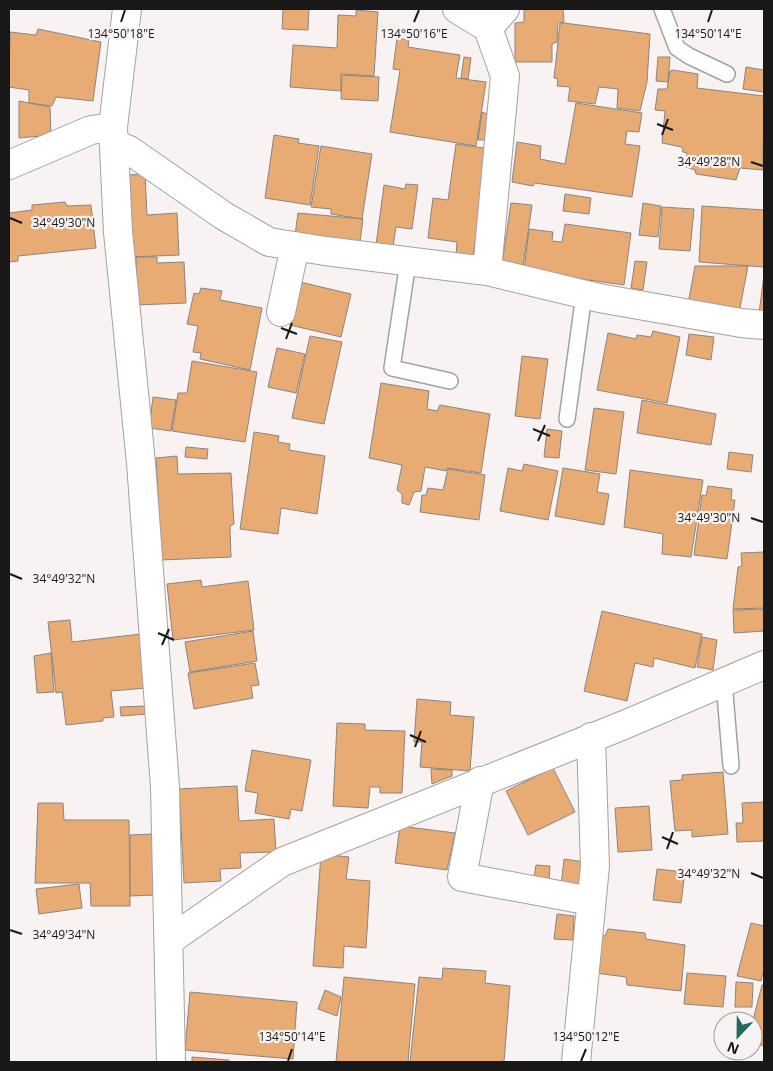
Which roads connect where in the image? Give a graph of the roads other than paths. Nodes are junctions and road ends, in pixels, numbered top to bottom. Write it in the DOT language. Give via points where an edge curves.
graph roads {
  1 [pos="128,9"];
  2 [pos="457,9"];
  3 [pos="662,9"];
  4 [pos="497,18"];
  5 [pos="727,74"];
  6 [pos="113,135"];
  7 [pos="9,165"];
  8 [pos="295,246"];
  9 [pos="408,262"];
  10 [pos="488,271"];
  11 [pos="584,294"];
  12 [pos="282,312"];
  13 [pos="764,325"];
  14 [pos="450,380"];
  15 [pos="567,419"];
  16 [pos="764,665"];
  17 [pos="724,682"];
  18 [pos="591,737"];
  19 [pos="731,766"];
  20 [pos="480,781"];
  21 [pos="591,901"];
  22 [pos="170,940"];
  23 [pos="171,1062"];
  24 [pos="576,1062"];
  1 -- 6 [label="street"];
  2 -- 4 [label="street"];
  3 -- 5 [label="lane" via="677,48"];
  4 -- 10 [label="street" via="505,76"];
  6 -- 7 [label="street" via="91,130"];
  6 -- 8 [label="street" via="129,150 224,216 269,242"];
  6 -- 22 [label="street" via="118,232 141,463 165,787"];
  8 -- 9 [label="street"];
  8 -- 12 [label="street"];
  9 -- 10 [label="street"];
  9 -- 14 [label="lane" via="392,368"];
  10 -- 11 [label="street"];
  11 -- 13 [label="street"];
  11 -- 15 [label="lane"];
  16 -- 17 [label="street"];
  17 -- 18 [label="street"];
  17 -- 19 [label="lane"];
  18 -- 20 [label="street"];
  18 -- 21 [label="street" via="595,866"];
  20 -- 21 [label="street" via="462,877"];
  20 -- 22 [label="street" via="282,862"];
  21 -- 24 [label="street"];
  22 -- 23 [label="street"];
}
